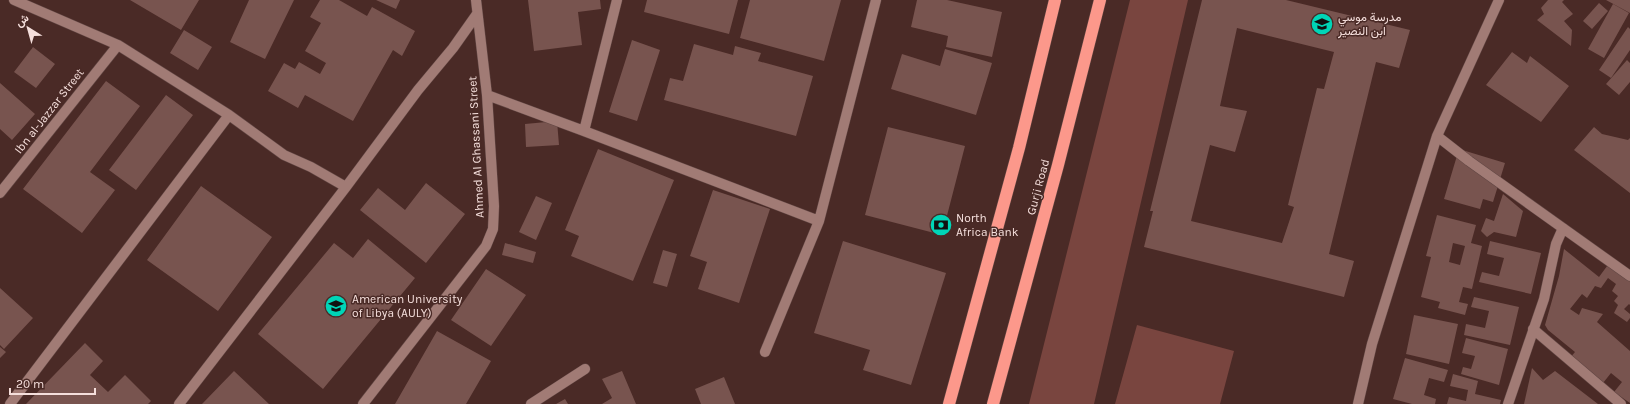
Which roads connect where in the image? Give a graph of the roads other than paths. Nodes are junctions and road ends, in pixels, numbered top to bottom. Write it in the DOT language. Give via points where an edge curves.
graph roads {
  1 [pos="14,0"];
  2 [pos="476,0"];
  3 [pos="617,0"];
  4 [pos="876,0"];
  5 [pos="1054,0"];
  6 [pos="1100,0"];
  7 [pos="1499,0"];
  8 [pos="477,14"];
  9 [pos="118,45"];
  10 [pos="487,95"];
  11 [pos="229,115"];
  12 [pos="584,131"];
  13 [pos="1437,136"];
  14 [pos="346,187"];
  15 [pos="0,193"];
  16 [pos="819,221"];
  17 [pos="1562,228"];
  18 [pos="1630,276"];
  19 [pos="1533,330"];
  20 [pos="765,352"];
  21 [pos="585,369"];
  22 [pos="10,404"];
  23 [pos="179,404"];
  24 [pos="362,404"];
  25 [pos="531,404"];
  26 [pos="949,404"];
  27 [pos="993,404"];
  28 [pos="1358,404"];
  29 [pos="1508,404"];
  30 [pos="1621,404"];
  1 -- 9 [label="street"];
  2 -- 8 [label="street, Ahmed Al Ghassani Street"];
  3 -- 12 [label="street"];
  4 -- 16 [label="street"];
  5 -- 26 [label="highway" via="1018,148"];
  6 -- 27 [label="highway, Gurji Road"];
  7 -- 13 [label="street"];
  8 -- 10 [label="street, Ahmed Al Ghassani Street"];
  8 -- 14 [label="street"];
  9 -- 11 [label="street"];
  9 -- 15 [label="street, Ibn al-Jazzar Street"];
  10 -- 12 [label="street"];
  10 -- 24 [label="street, Ahmed Al Ghassani Street" via="494,206 493,229 486,246"];
  11 -- 14 [label="street" via="284,155"];
  11 -- 22 [label="street"];
  12 -- 16 [label="street"];
  13 -- 17 [label="street"];
  13 -- 28 [label="street" via="1372,344"];
  14 -- 23 [label="street"];
  16 -- 20 [label="street"];
  17 -- 18 [label="street"];
  17 -- 19 [label="street" via="1544,299"];
  19 -- 29 [label="street"];
  19 -- 30 [label="street"];
  21 -- 25 [label="street"];
}
